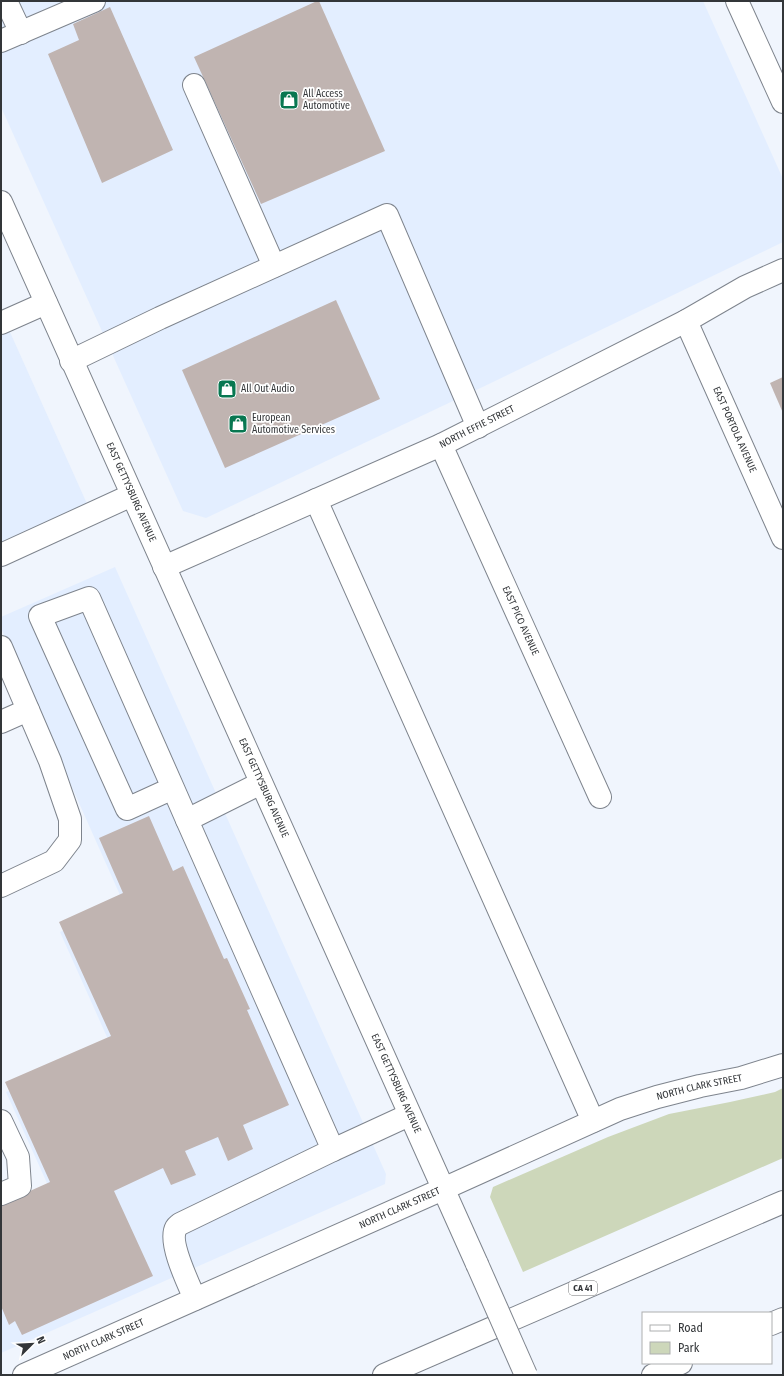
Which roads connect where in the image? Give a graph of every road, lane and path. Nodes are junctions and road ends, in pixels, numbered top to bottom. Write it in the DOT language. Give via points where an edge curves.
graph roads {
  1 [pos="6,1"];
  2 [pos="737,1"];
  3 [pos="84,4"];
  4 [pos="11,37"];
  5 [pos="194,85"];
  6 [pos="783,102"];
  7 [pos="1,202"];
  8 [pos="274,266"];
  9 [pos="783,270"];
  10 [pos="46,303"];
  11 [pos="686,321"];
  12 [pos="1,323"];
  13 [pos="71,361"];
  14 [pos="478,427"];
  15 [pos="441,445"];
  16 [pos="132,495"];
  17 [pos="316,500"];
  18 [pos="783,538"];
  19 [pos="1,555"];
  20 [pos="164,567"];
  21 [pos="1,646"];
  22 [pos="28,710"];
  23 [pos="1,722"];
  24 [pos="261,783"];
  25 [pos="173,788"];
  26 [pos="600,797"];
  27 [pos="187,820"];
  28 [pos="1,886"];
  29 [pos="783,1065"];
  30 [pos="410,1115"];
  31 [pos="593,1120"];
  32 [pos="1,1121"];
  33 [pos="333,1150"];
  34 [pos="443,1190"];
  35 [pos="1,1194"];
  36 [pos="783,1202"];
  37 [pos="195,1299"];
  38 [pos="783,1319"];
  39 [pos="772,1324"];
  40 [pos="679,1364"];
  41 [pos="24,1375"];
  42 [pos="384,1375"];
  43 [pos="526,1375"];
  44 [pos="653,1375"];
  1 -- 4 [label="main road"];
  2 -- 6 [label="main road"];
  3 -- 4 [label="main road"];
  5 -- 8 [label="main road"];
  7 -- 10 [label="main road, EAST GETTYSBURG AVENUE"];
  8 -- 13 [label="main road"];
  8 -- 14 [label="main road" via="387,215"];
  9 -- 11 [label="main road, NORTH EFFIE STREET" via="746,287"];
  10 -- 12 [label="main road"];
  10 -- 13 [label="main road, EAST GETTYSBURG AVENUE"];
  11 -- 14 [label="main road, NORTH EFFIE STREET"];
  11 -- 18 [label="main road, EAST PORTOLA AVENUE"];
  13 -- 16 [label="main road, EAST GETTYSBURG AVENUE"];
  14 -- 15 [label="main road, NORTH EFFIE STREET"];
  15 -- 17 [label="main road, NORTH EFFIE STREET"];
  15 -- 26 [label="main road, EAST PICO AVENUE"];
  16 -- 19 [label="main road"];
  16 -- 20 [label="main road, EAST GETTYSBURG AVENUE"];
  17 -- 20 [label="main road, NORTH EFFIE STREET"];
  17 -- 31 [label="main road"];
  20 -- 24 [label="main road, EAST GETTYSBURG AVENUE"];
  21 -- 22 [label="main road"];
  22 -- 23 [label="main road"];
  22 -- 28 [label="main road" via="50,761 70,819 70,840 54,861"];
  24 -- 27 [label="main road"];
  24 -- 30 [label="main road, EAST GETTYSBURG AVENUE"];
  25 -- 25 [label="main road" via="89,598 40,616 127,809"];
  25 -- 27 [label="main road"];
  27 -- 33 [label="main road"];
  29 -- 31 [label="main road, NORTH CLARK STREET" via="741,1078 657,1097"];
  30 -- 33 [label="main road"];
  30 -- 34 [label="main road, EAST GETTYSBURG AVENUE"];
  31 -- 34 [label="main road, NORTH CLARK STREET"];
  32 -- 35 [label="main road" via="18,1157 20,1186"];
  33 -- 37 [label="main road" via="176,1228 175,1249"];
  34 -- 37 [label="main road, NORTH CLARK STREET"];
  34 -- 43 [label="main road, EAST GETTYSBURG AVENUE, bridge"];
  36 -- 42 [label="main road, CA 41"];
  37 -- 41 [label="main road, NORTH CLARK STREET"];
  38 -- 39 [label="main road"];
  40 -- 44 [label="main road"];
}
